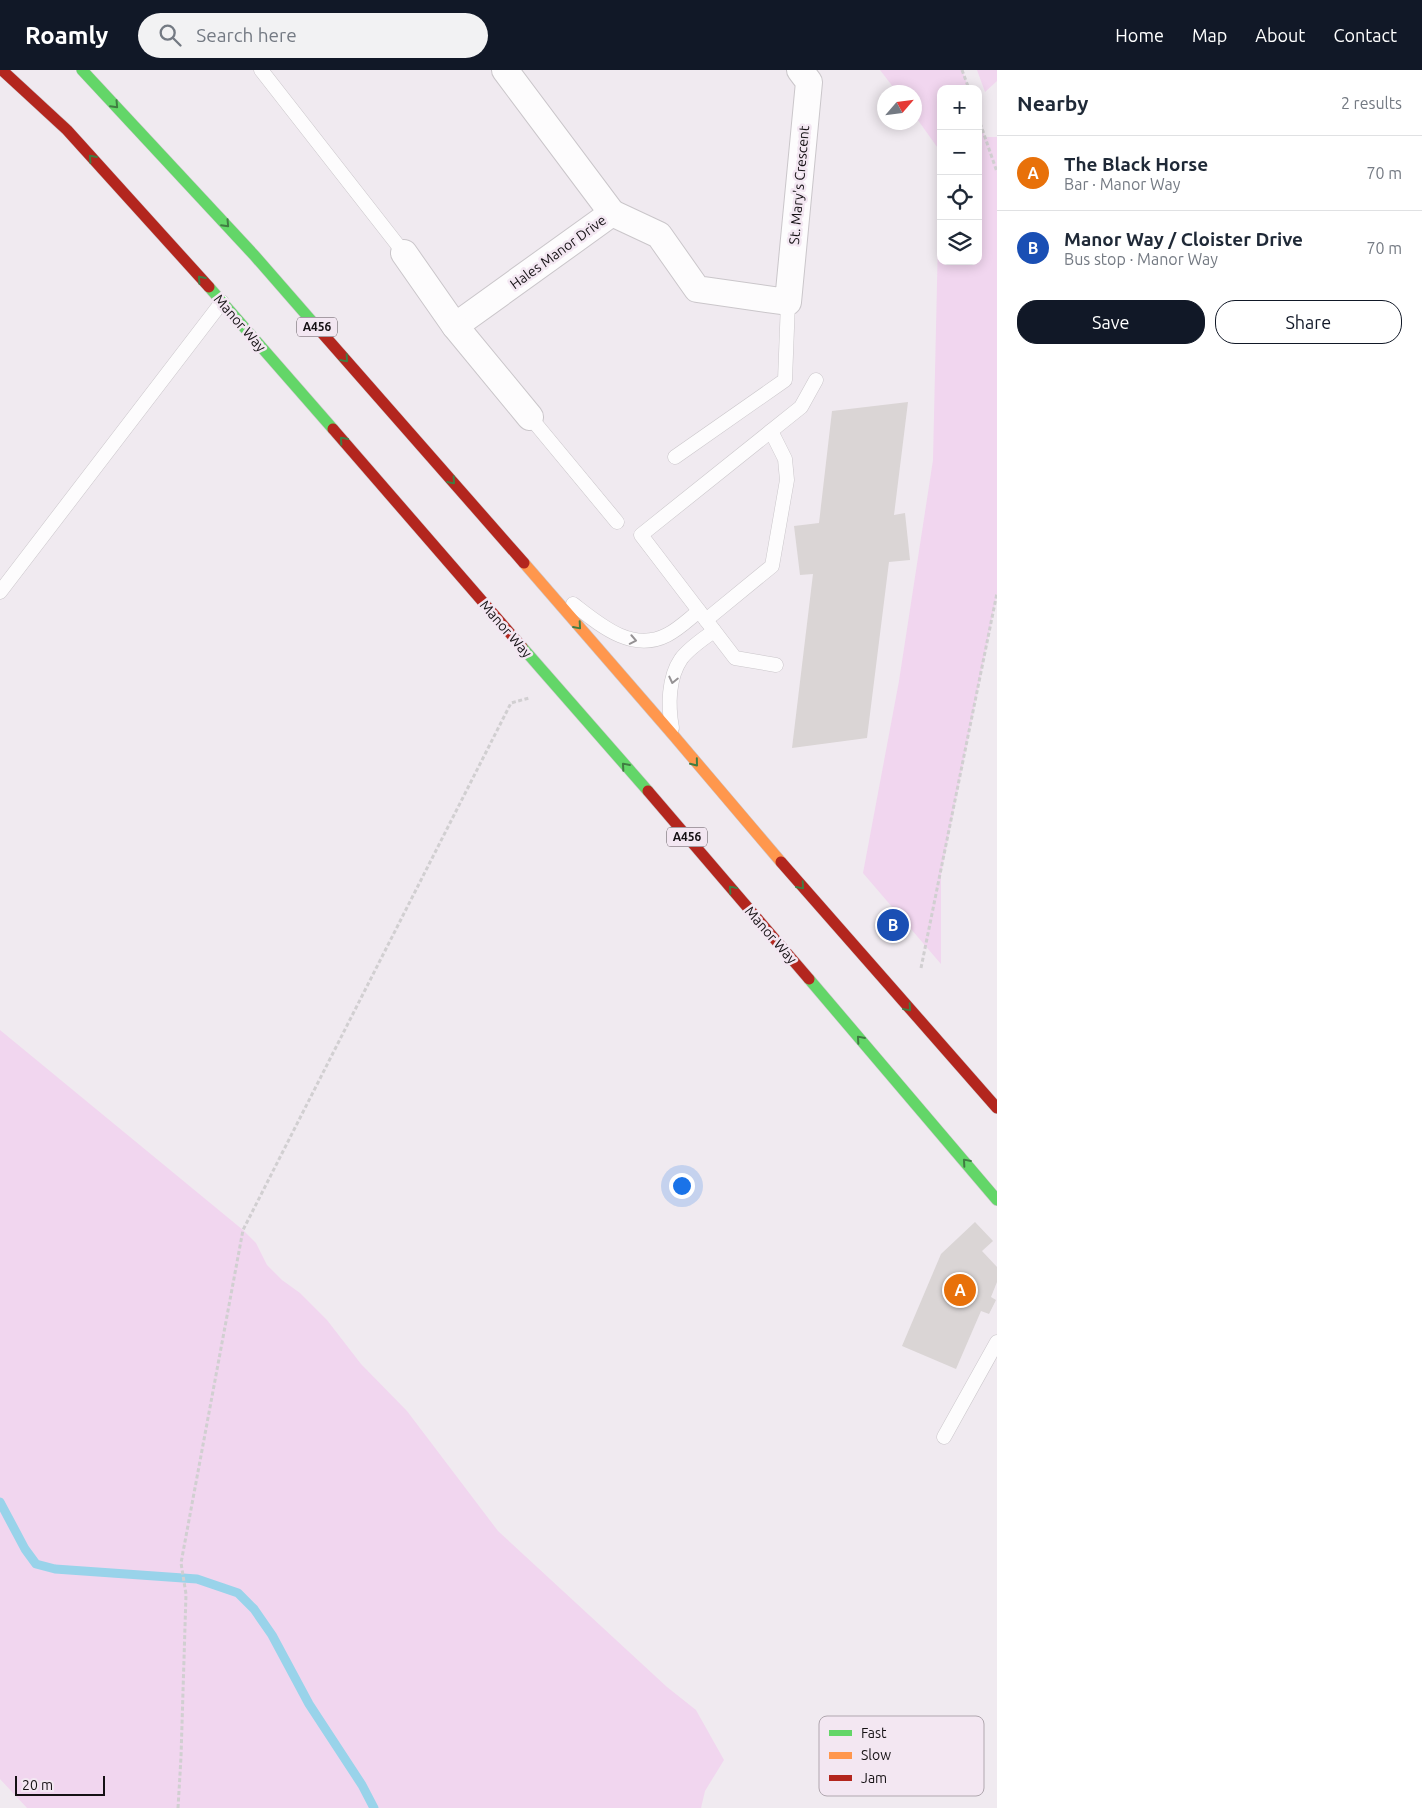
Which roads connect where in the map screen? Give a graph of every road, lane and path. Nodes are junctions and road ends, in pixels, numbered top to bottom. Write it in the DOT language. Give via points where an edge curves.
graph roads {
  1 [pos="2,70"];
  2 [pos="261,70"];
  3 [pos="505,70"];
  4 [pos="800,70"];
  5 [pos="962,70"];
  6 [pos="87,73"];
  7 [pos="968,85"];
  8 [pos="982,129"];
  9 [pos="997,172"];
  10 [pos="612,213"];
  11 [pos="404,253"];
  12 [pos="222,302"];
  13 [pos="788,302"];
  14 [pos="455,326"];
  15 [pos="816,380"];
  16 [pos="530,417"];
  17 [pos="771,431"];
  18 [pos="675,457"];
  19 [pos="616,522"];
  20 [pos="522,562"];
  21 [pos="0,592"];
  22 [pos="997,593"];
  23 [pos="706,620"];
  24 [pos="776,665"];
  25 [pos="534,697"];
  26 [pos="674,736"];
  27 [pos="921,968"];
  28 [pos="997,1108"];
  29 [pos="997,1200"];
  30 [pos="997,1342"];
  31 [pos="944,1437"];
  32 [pos="178,1808"];
  12 -- 1 [label="highway, Manor Way / A456, one-way" via="67,130"];
  2 -- 11 [label="lane"];
  3 -- 10 [label="street, Hales Manor Drive"];
  4 -- 13 [label="street, St. Mary's Crescent" via="808,82"];
  5 -- 7 [label="path"];
  6 -- 20 [label="highway, A456, one-way" via="254,255"];
  8 -- 9 [label="path"];
  10 -- 13 [label="street" via="659,234 697,289"];
  10 -- 14 [label="street, Hales Manor Drive"];
  11 -- 14 [label="street"];
  12 -- 21 [label="lane"];
  29 -- 12 [label="highway, Manor Way / A456, one-way" via="657,802"];
  13 -- 18 [label="lane, St. Mary's Crescent" via="785,380"];
  14 -- 16 [label="street"];
  15 -- 17 [label="lane" via="801,407"];
  16 -- 19 [label="lane"];
  17 -- 23 [label="lane" via="785,459 787,480 772,566"];
  17 -- 23 [label="lane" via="641,535"];
  20 -- 23 [label="lane, one-way" via="581,611 626,639 645,641 662,638 678,628"];
  20 -- 26 [label="highway, A456, one-way"];
  22 -- 27 [label="path"];
  23 -- 24 [label="lane" via="735,658"];
  23 -- 26 [label="lane, one-way" via="676,668 670,692"];
  25 -- 32 [label="path" via="511,703 243,1230 181,1562 186,1594"];
  26 -- 28 [label="highway, A456, one-way" via="740,816"];
  30 -- 31 [label="lane"];
}
